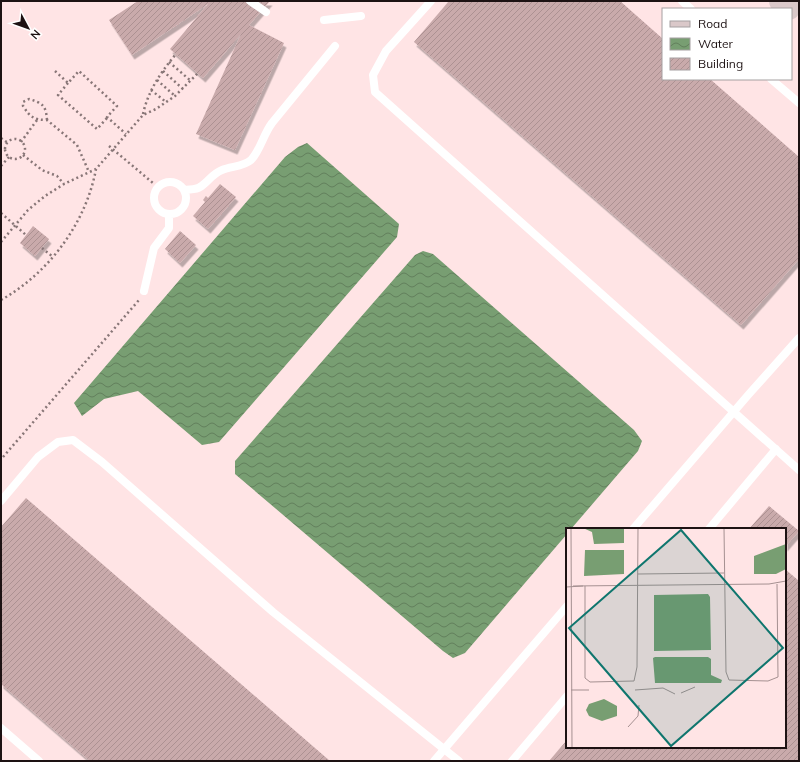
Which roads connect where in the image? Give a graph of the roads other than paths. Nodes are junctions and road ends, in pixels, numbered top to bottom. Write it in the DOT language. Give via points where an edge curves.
graph roads {
  1 [pos="250,1"];
  2 [pos="432,1"];
  3 [pos="682,1"];
  4 [pos="780,1"];
  5 [pos="690,8"];
  6 [pos="788,8"];
  7 [pos="266,12"];
  8 [pos="361,16"];
  9 [pos="324,20"];
  10 [pos="335,46"];
  11 [pos="773,80"];
  12 [pos="799,103"];
  13 [pos="185,190"];
  14 [pos="169,215"];
  15 [pos="144,291"];
  16 [pos="799,338"];
  17 [pos="734,413"];
  18 [pos="776,450"];
  19 [pos="799,470"];
  20 [pos="1,501"];
  21 [pos="634,528"];
  22 [pos="710,528"];
  23 [pos="566,607"];
  24 [pos="566,697"];
  25 [pos="1,728"];
  26 [pos="444,748"];
  27 [pos="39,761"];
  28 [pos="434,761"];
  29 [pos="459,761"];
  30 [pos="512,761"];
  1 -- 7 [label="lane"];
  2 -- 17 [label="lane" via="386,51 373,75 375,92"];
  3 -- 5 [label="lane"];
  4 -- 6 [label="main road"];
  8 -- 9 [label="lane"];
  10 -- 13 [label="lane" via="268,128 257,152 249,161 222,170 199,188"];
  11 -- 12 [label="lane"];
  13 -- 14 [label="lane" via="187,198 184,208"];
  13 -- 14 [label="lane" via="179,184 169,182 156,190 156,206 159,211"];
  14 -- 15 [label="lane" via="169,228 154,248"];
  16 -- 17 [label="lane"];
  17 -- 18 [label="lane"];
  17 -- 21 [label="lane"];
  18 -- 19 [label="lane"];
  18 -- 22 [label="lane"];
  20 -- 26 [label="lane" via="38,457 58,442 73,440 102,462 273,612"];
  23 -- 26 [label="lane"];
  24 -- 30 [label="lane"];
  25 -- 27 [label="lane"];
  26 -- 28 [label="lane"];
  26 -- 29 [label="lane"];
}
